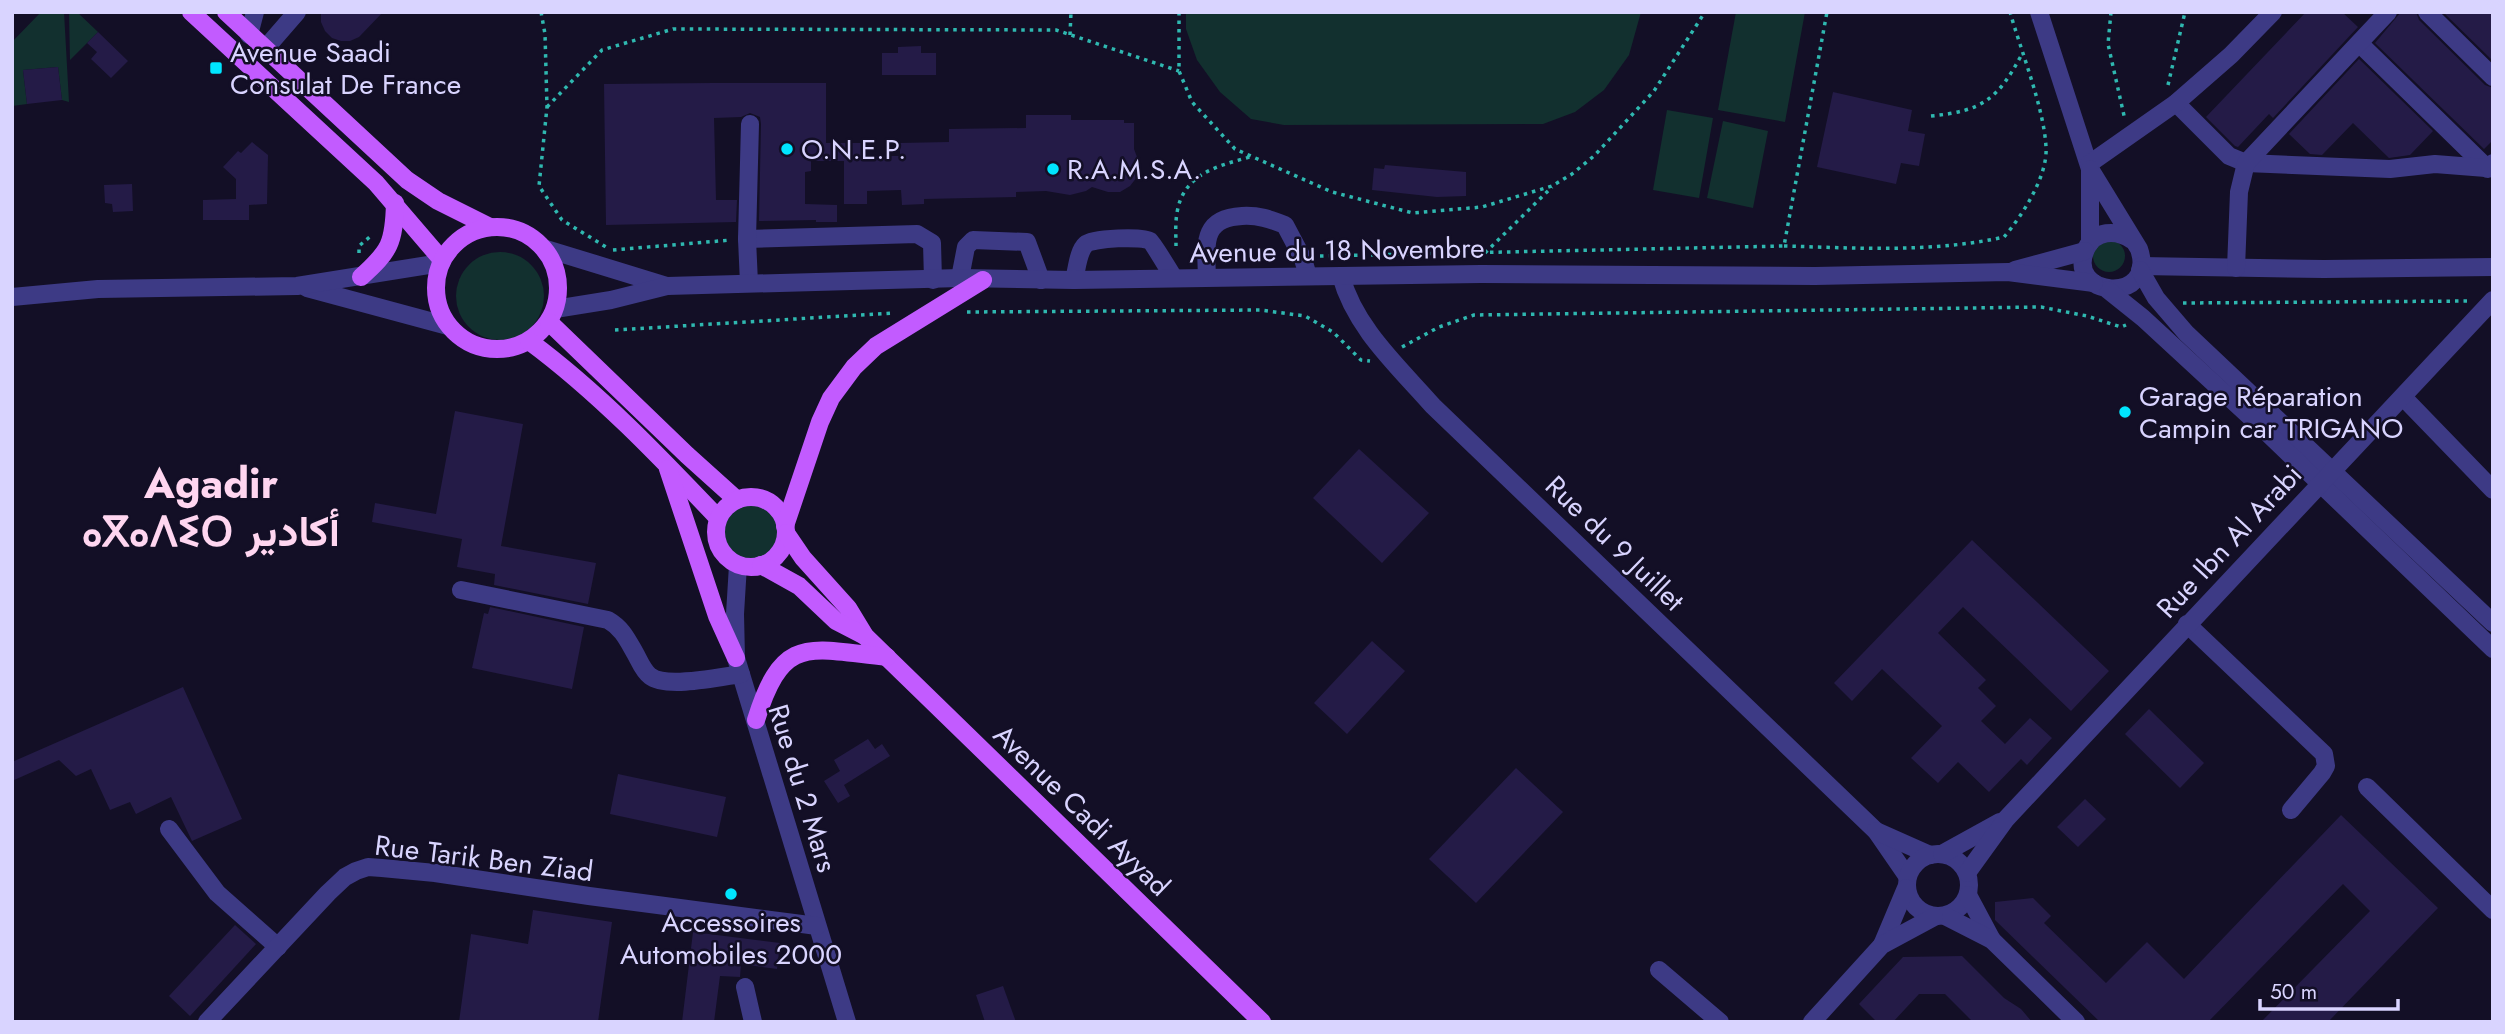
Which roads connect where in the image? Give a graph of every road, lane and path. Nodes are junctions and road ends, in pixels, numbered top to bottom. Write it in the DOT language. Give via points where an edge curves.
graph roads {
  1 [pos="191,12"];
  2 [pos="226,12"];
  3 [pos="255,12"];
  4 [pos="298,12"];
  5 [pos="541,12"];
  6 [pos="1071,12"];
  7 [pos="1179,12"];
  8 [pos="1705,12"];
  9 [pos="1826,12"];
  10 [pos="2010,12"];
  11 [pos="2039,12"];
  12 [pos="2111,12"];
  13 [pos="2185,12"];
  14 [pos="2273,12"];
  15 [pos="2388,12"];
  16 [pos="2427,12"];
  17 [pos="249,35"];
  18 [pos="1070,35"];
  19 [pos="2360,44"];
  20 [pos="264,50"];
  21 [pos="2022,54"];
  22 [pos="1179,71"];
  23 [pos="2493,77"];
  24 [pos="2168,99"];
  25 [pos="547,107"];
  26 [pos="1931,116"];
  27 [pos="750,124"];
  28 [pos="2128,138"];
  29 [pos="1252,157"];
  30 [pos="2246,163"];
  31 [pos="2090,167"];
  32 [pos="2491,168"];
  33 [pos="1552,186"];
  34 [pos="395,203"];
  35 [pos="489,227"];
  36 [pos="747,239"];
  37 [pos="2132,240"];
  38 [pos="1784,246"];
  39 [pos="1176,247"];
  40 [pos="2087,247"];
  41 [pos="543,248"];
  42 [pos="1483,254"];
  43 [pos="441,261"];
  44 [pos="1305,267"];
  45 [pos="2493,267"];
  46 [pos="2141,268"];
  47 [pos="2236,268"];
  48 [pos="2008,272"];
  49 [pos="1341,276"];
  50 [pos="361,277"];
  51 [pos="1207,277"];
  52 [pos="960,278"];
  53 [pos="1174,278"];
  54 [pos="933,280"];
  55 [pos="983,280"];
  56 [pos="1041,280"];
  57 [pos="1074,280"];
  58 [pos="749,283"];
  59 [pos="297,286"];
  60 [pos="667,286"];
  61 [pos="2101,287"];
  62 [pos="12,297"];
  63 [pos="2492,301"];
  64 [pos="2161,303"];
  65 [pos="930,311"];
  66 [pos="966,312"];
  67 [pos="552,315"];
  68 [pos="2143,318"];
  69 [pos="448,326"];
  70 [pos="615,330"];
  71 [pos="529,341"];
  72 [pos="1389,356"];
  73 [pos="2403,397"];
  74 [pos="666,462"];
  75 [pos="2332,470"];
  76 [pos="2318,484"];
  77 [pos="2491,486"];
  78 [pos="737,500"];
  79 [pos="718,518"];
  80 [pos="785,530"];
  81 [pos="738,565"];
  82 [pos="761,565"];
  83 [pos="461,590"];
  84 [pos="2493,623"];
  85 [pos="2187,624"];
  86 [pos="864,636"];
  87 [pos="2493,649"];
  88 [pos="887,657"];
  89 [pos="738,666"];
  90 [pos="756,720"];
  91 [pos="2367,787"];
  92 [pos="2291,810"];
  93 [pos="2006,819"];
  94 [pos="169,829"];
  95 [pos="1877,831"];
  96 [pos="1936,854"];
  97 [pos="1967,873"];
  98 [pos="1907,882"];
  99 [pos="1968,894"];
  100 [pos="2493,910"];
  101 [pos="1940,917"];
  102 [pos="817,926"];
  103 [pos="1992,940"];
  104 [pos="1882,945"];
  105 [pos="278,947"];
  106 [pos="1659,970"];
  107 [pos="745,987"];
  108 [pos="207,1022"];
  109 [pos="752,1022"];
  110 [pos="847,1022"];
  111 [pos="1262,1022"];
  112 [pos="1720,1022"];
  113 [pos="1812,1022"];
  114 [pos="2076,1022"];
  1 -- 34 [label="main road"];
  2 -- 17 [label="main road"];
  3 -- 17 [label="street"];
  4 -- 20 [label="street"];
  5 -- 25 [label="path"];
  6 -- 18 [label="path"];
  7 -- 22 [label="path"];
  8 -- 33 [label="path" via="1654,91 1594,156"];
  9 -- 38 [label="path"];
  10 -- 21 [label="path"];
  11 -- 31 [label="street"];
  12 -- 28 [label="path" via="2108,44"];
  13 -- 24 [label="path"];
  14 -- 24 [label="street" via="2231,55"];
  15 -- 19 [label="street"];
  16 -- 23 [label="street"];
  17 -- 20 [label="main road"];
  18 -- 22 [label="path"];
  18 -- 25 [label="path" via="1056,30 673,29 602,50"];
  19 -- 30 [label="street"];
  19 -- 32 [label="street"];
  20 -- 35 [label="main road" via="407,180"];
  21 -- 26 [label="path" via="2004,85 1986,101 1959,113"];
  21 -- 38 [label="path" via="2047,149 2028,203 2004,237 1957,245"];
  22 -- 29 [label="path" via="1192,102 1235,149"];
  24 -- 28 [label="street"];
  24 -- 30 [label="street" via="2229,156"];
  25 -- 36 [label="path" via="539,186 562,220 612,250"];
  27 -- 36 [label="street"];
  28 -- 31 [label="street"];
  29 -- 33 [label="path" via="1332,192 1413,213 1482,207"];
  29 -- 39 [label="path" via="1215,167 1188,184 1177,212"];
  30 -- 32 [label="street"];
  30 -- 47 [label="street" via="2239,192"];
  31 -- 37 [label="street"];
  31 -- 40 [label="street"];
  33 -- 42 [label="path"];
  34 -- 43 [label="main road"];
  34 -- 50 [label="main road" via="390,244"];
  35 -- 41 [label="main road" via="528,235"];
  35 -- 43 [label="main road" via="461,238"];
  36 -- 54 [label="street" via="917,234 932,243"];
  36 -- 58 [label="street"];
  37 -- 40 [label="street" via="2124,234 2105,233"];
  37 -- 46 [label="street" via="2139,249"];
  38 -- 42 [label="path"];
  40 -- 48 [label="street, Avenue du 18 Novembre"];
  40 -- 61 [label="street" via="2084,269"];
  41 -- 60 [label="street, Avenue du 18 Novembre"];
  41 -- 67 [label="main road" via="554,266 558,287"];
  42 -- 44 [label="path" via="1320,256"];
  43 -- 50 [label="street"];
  43 -- 69 [label="main road" via="436,295"];
  44 -- 49 [label="street, Avenue du 18 Novembre"];
  44 -- 51 [label="street, Avenue du 18 Novembre"];
  44 -- 51 [label="street" via="1285,225 1263,217 1230,217 1217,221 1209,233"];
  45 -- 47 [label="street"];
  46 -- 47 [label="street"];
  46 -- 61 [label="street" via="2128,286"];
  46 -- 64 [label="street"];
  48 -- 49 [label="street, Avenue du 18 Novembre"];
  48 -- 61 [label="street, Avenue du 18 Novembre"];
  49 -- 72 [label="street, Rue du 9 Juillet" via="1355,312"];
  50 -- 59 [label="street"];
  51 -- 53 [label="street, Avenue du 18 Novembre"];
  52 -- 54 [label="street, Avenue du 18 Novembre"];
  52 -- 55 [label="street, Avenue du 18 Novembre"];
  52 -- 56 [label="street" via="968,243 984,240 1027,242"];
  53 -- 57 [label="street, Avenue du 18 Novembre"];
  53 -- 57 [label="street" via="1151,241 1140,238 1086,244"];
  54 -- 58 [label="street, Avenue du 18 Novembre"];
  55 -- 56 [label="street, Avenue du 18 Novembre"];
  55 -- 65 [label="main road"];
  56 -- 57 [label="street, Avenue du 18 Novembre"];
  58 -- 60 [label="street, Avenue du 18 Novembre"];
  59 -- 62 [label="street" via="98,289"];
  59 -- 69 [label="street"];
  60 -- 67 [label="street, Avenue du 18 Novembre"];
  61 -- 68 [label="street"];
  63 -- 64 [label="path"];
  63 -- 73 [label="street, Rue Ibn Al Arabi"];
  64 -- 75 [label="street" via="2186,333"];
  65 -- 70 [label="path"];
  65 -- 80 [label="main road" via="876,346 831,398"];
  66 -- 72 [label="path" via="1260,310 1305,316 1333,332 1361,360 1375,362"];
  67 -- 71 [label="main road"];
  67 -- 78 [label="main road" via="687,455"];
  68 -- 72 [label="path" via="2121,327 2041,307 1474,315 1438,327"];
  68 -- 76 [label="street"];
  69 -- 71 [label="main road" via="486,349"];
  71 -- 74 [label="main road"];
  72 -- 95 [label="street, Rue du 9 Juillet" via="1433,406"];
  73 -- 75 [label="street, Rue Ibn Al Arabi"];
  73 -- 77 [label="street"];
  74 -- 79 [label="main road"];
  74 -- 89 [label="main road"];
  75 -- 76 [label="street, Rue Ibn Al Arabi"];
  75 -- 84 [label="street"];
  76 -- 85 [label="street, Rue Ibn Al Arabi"];
  76 -- 87 [label="street"];
  78 -- 79 [label="main road"];
  78 -- 80 [label="main road" via="749,497 773,505"];
  79 -- 81 [label="main road" via="718,546"];
  80 -- 82 [label="main road" via="779,553"];
  80 -- 86 [label="main road, Avenue Cadi Ayyad" via="803,558 848,608"];
  81 -- 82 [label="main road"];
  81 -- 89 [label="street, Rue du 2 Mars" via="734,614"];
  82 -- 86 [label="main road, Avenue Cadi Ayyad" via="799,586 836,621"];
  83 -- 89 [label="street" via="608,620 624,633 648,674 657,680 669,682"];
  85 -- 92 [label="street" via="2324,754 2322,773"];
  85 -- 93 [label="street, Rue Ibn Al Arabi"];
  86 -- 88 [label="main road, Avenue Cadi Ayyad"];
  88 -- 90 [label="main road" via="797,653 776,673"];
  88 -- 111 [label="main road, Avenue Cadi Ayyad"];
  89 -- 90 [label="street, Rue du 2 Mars"];
  90 -- 102 [label="street, Rue du 2 Mars"];
  91 -- 100 [label="street"];
  93 -- 96 [label="street, Rue Ibn Al Arabi"];
  93 -- 97 [label="street, Rue Ibn Al Arabi"];
  94 -- 105 [label="street" via="217,893"];
  95 -- 96 [label="street, Rue du 9 Juillet"];
  95 -- 98 [label="street, Rue du 9 Juillet"];
  96 -- 97 [label="street" via="1952,857"];
  96 -- 98 [label="street" via="1920,859"];
  97 -- 99 [label="street"];
  98 -- 101 [label="street" via="1915,907"];
  98 -- 104 [label="street"];
  99 -- 101 [label="street" via="1956,912"];
  99 -- 103 [label="street"];
  101 -- 103 [label="street"];
  101 -- 104 [label="street"];
  102 -- 105 [label="street, Rue Tarik Ben Ziad" via="368,867 345,877"];
  102 -- 110 [label="street, Rue du 2 Mars"];
  103 -- 114 [label="street"];
  104 -- 113 [label="street"];
  105 -- 108 [label="street, Rue Tarik Ben Ziad"];
  106 -- 112 [label="street"];
  107 -- 109 [label="street"];
}
